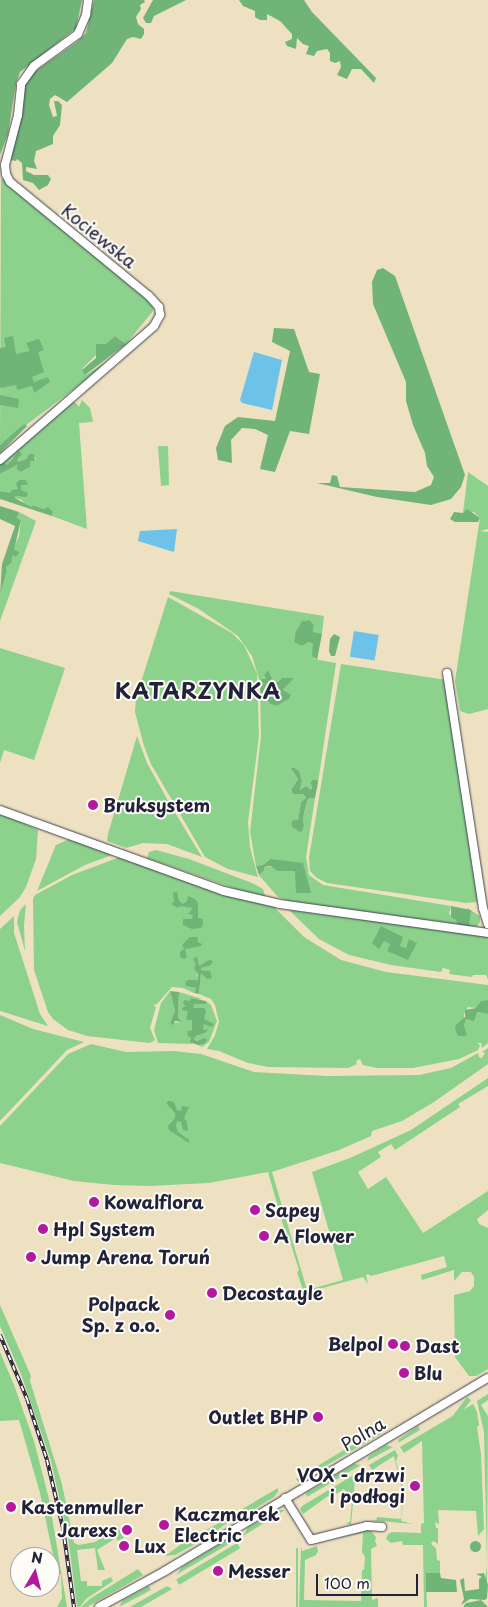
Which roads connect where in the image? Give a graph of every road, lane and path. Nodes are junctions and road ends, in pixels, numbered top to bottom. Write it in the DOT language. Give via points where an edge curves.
graph roads {
  1 [pos="88,0"];
  2 [pos="0,460"];
  3 [pos="447,673"];
  4 [pos="0,810"];
  5 [pos="488,924"];
  6 [pos="488,933"];
  7 [pos="488,1378"];
  8 [pos="285,1498"];
  9 [pos="382,1527"];
  10 [pos="99,1607"];
  1 -- 2 [label="street, Kociewska" via="86,16 78,34 34,66 21,84 6,174 10,182 149,296 159,307 160,315 154,326"];
  3 -- 5 [label="street"];
  4 -- 6 [label="street" via="224,892 280,904"];
  7 -- 8 [label="street, Polna"];
  8 -- 9 [label="street" via="311,1540 363,1527"];
  8 -- 10 [label="street, Polna"];
}
